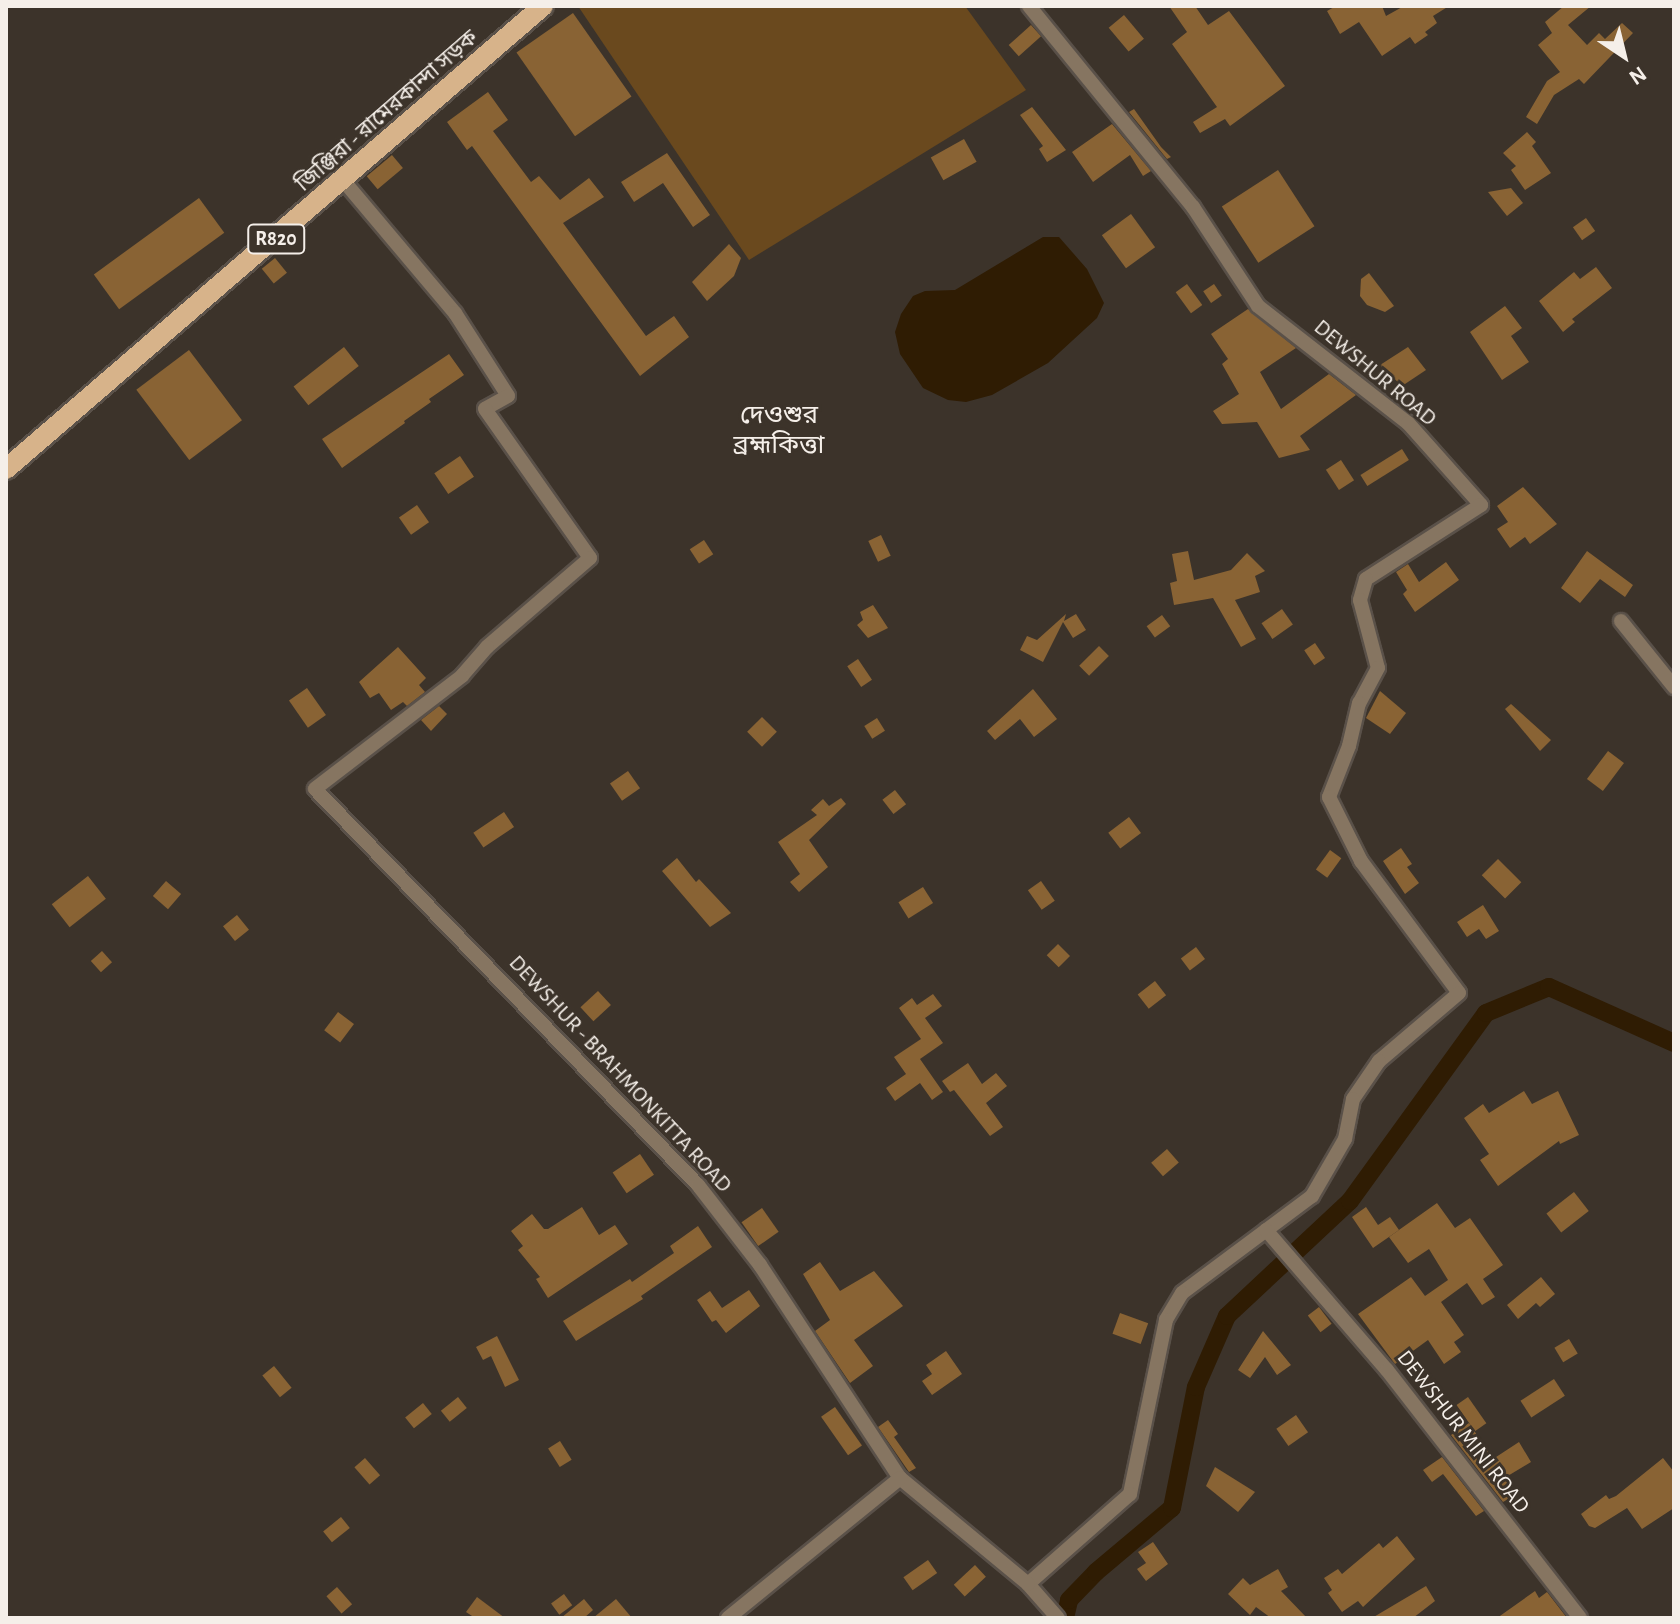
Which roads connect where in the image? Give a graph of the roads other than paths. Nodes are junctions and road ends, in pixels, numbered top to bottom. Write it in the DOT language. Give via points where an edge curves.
graph roads {
  1 [pos="543,6"];
  2 [pos="1029,6"];
  3 [pos="343,180"];
  4 [pos="6,469"];
  5 [pos="1621,621"];
  6 [pos="1674,687"];
  7 [pos="1266,1230"];
  8 [pos="900,1478"];
  9 [pos="1028,1584"];
  10 [pos="728,1618"];
  11 [pos="1058,1618"];
  12 [pos="1580,1618"];
  1 -- 3 [label="main road, জিঞ্জিরা - রামেরকান্দা সড়ক / R820"];
  2 -- 7 [label="street, DEWSHUR ROAD" via="1193,207 1258,306 1408,423 1481,505 1366,579 1360,600 1378,668 1359,703 1329,797 1361,861 1459,993 1379,1061 1353,1099 1345,1139 1312,1196"];
  3 -- 4 [label="main road, জিঞ্জিরা - রামেরকান্দা সড়ক / R820"];
  3 -- 8 [label="street, DEWSHUR - BRAHMONKITTA ROAD" via="462,325 508,396 485,409 590,558 487,647 462,676 315,789 698,1185 760,1265"];
  5 -- 6 [label="street"];
  7 -- 9 [label="street" via="1182,1293 1166,1320 1130,1494"];
  7 -- 12 [label="street, DEWSHUR MINI ROAD" via="1387,1370"];
  8 -- 9 [label="street, DEWSHUR - BRAHMONKITTA ROAD"];
  8 -- 10 [label="street"];
  9 -- 11 [label="street, DEWSHUR - BRAHMONKITTA ROAD"];
}
